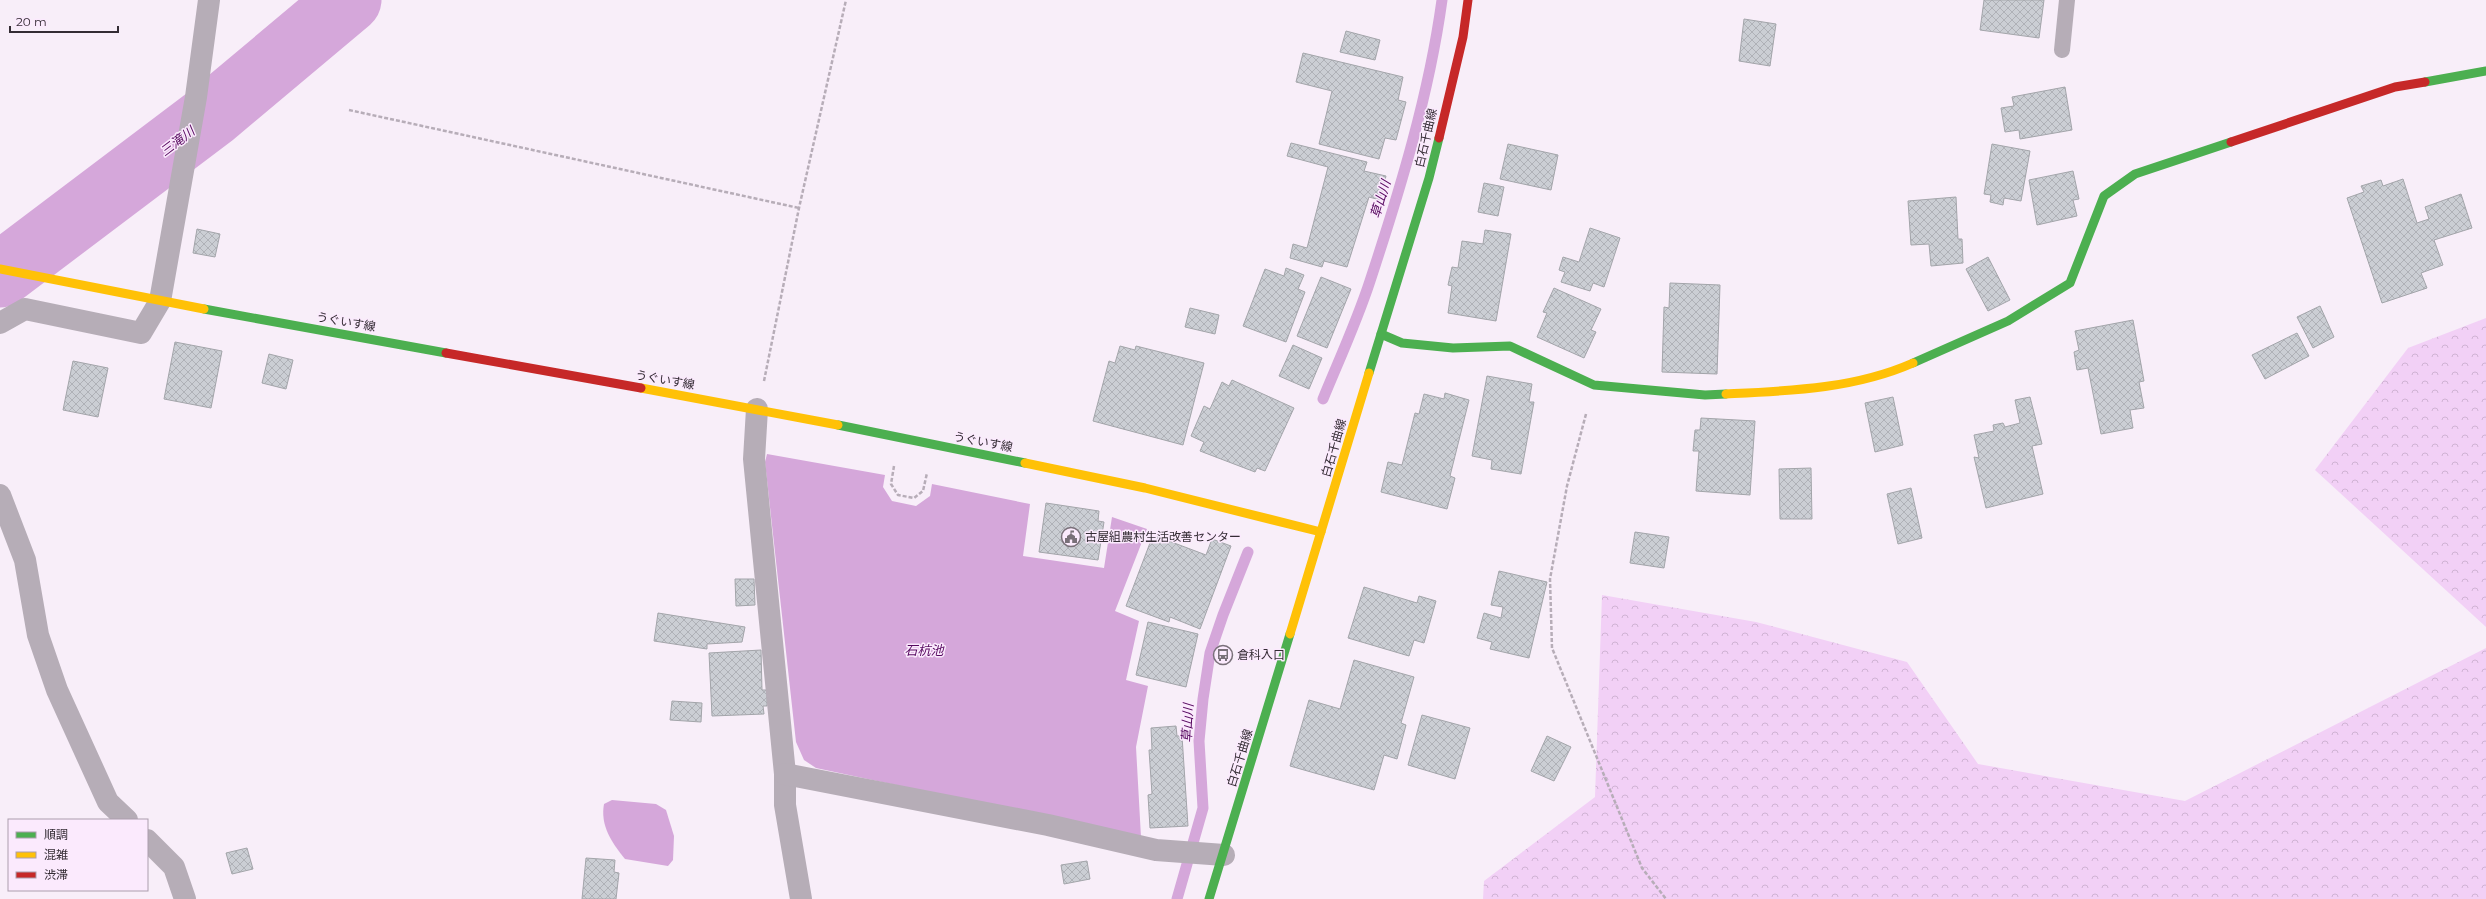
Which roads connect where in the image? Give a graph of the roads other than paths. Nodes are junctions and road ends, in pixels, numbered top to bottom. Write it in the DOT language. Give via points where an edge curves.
graph roads {
  1 [pos="209,0"];
  2 [pos="1468,0"];
  3 [pos="2067,0"];
  4 [pos="2062,50"];
  5 [pos="2486,71"];
  6 [pos="0,269"];
  7 [pos="160,301"];
  8 [pos="0,323"];
  9 [pos="1380,334"];
  10 [pos="757,409"];
  11 [pos="0,495"];
  12 [pos="1321,532"];
  13 [pos="785,774"];
  14 [pos="126,819"];
  15 [pos="148,841"];
  16 [pos="1213,854"];
  17 [pos="185,899"];
  18 [pos="801,899"];
  19 [pos="1209,899"];
  1 -- 7 [label="street" via="196,97"];
  2 -- 9 [label="street, 白石千曲線" via="1463,36 1429,178"];
  3 -- 4 [label="lane"];
  5 -- 9 [label="street" via="2395,87 2136,174 2104,196 2070,283 2008,321 1888,374 1804,390 1705,395 1594,384 1510,346 1453,348 1402,343"];
  6 -- 7 [label="street, うぐいす線"];
  7 -- 8 [label="street" via="141,333 25,309"];
  7 -- 10 [label="street, うぐいす線"];
  9 -- 12 [label="street, 白石千曲線"];
  10 -- 12 [label="street, うぐいす線" via="1137,486"];
  10 -- 13 [label="street" via="754,459"];
  11 -- 14 [label="street" via="25,560 38,635 57,690 108,802"];
  12 -- 16 [label="street, 白石千曲線"];
  13 -- 16 [label="street" via="1048,824 1156,850"];
  13 -- 18 [label="street" via="785,805"];
  15 -- 17 [label="street" via="174,867"];
  16 -- 19 [label="street, 白石千曲線"];
}
